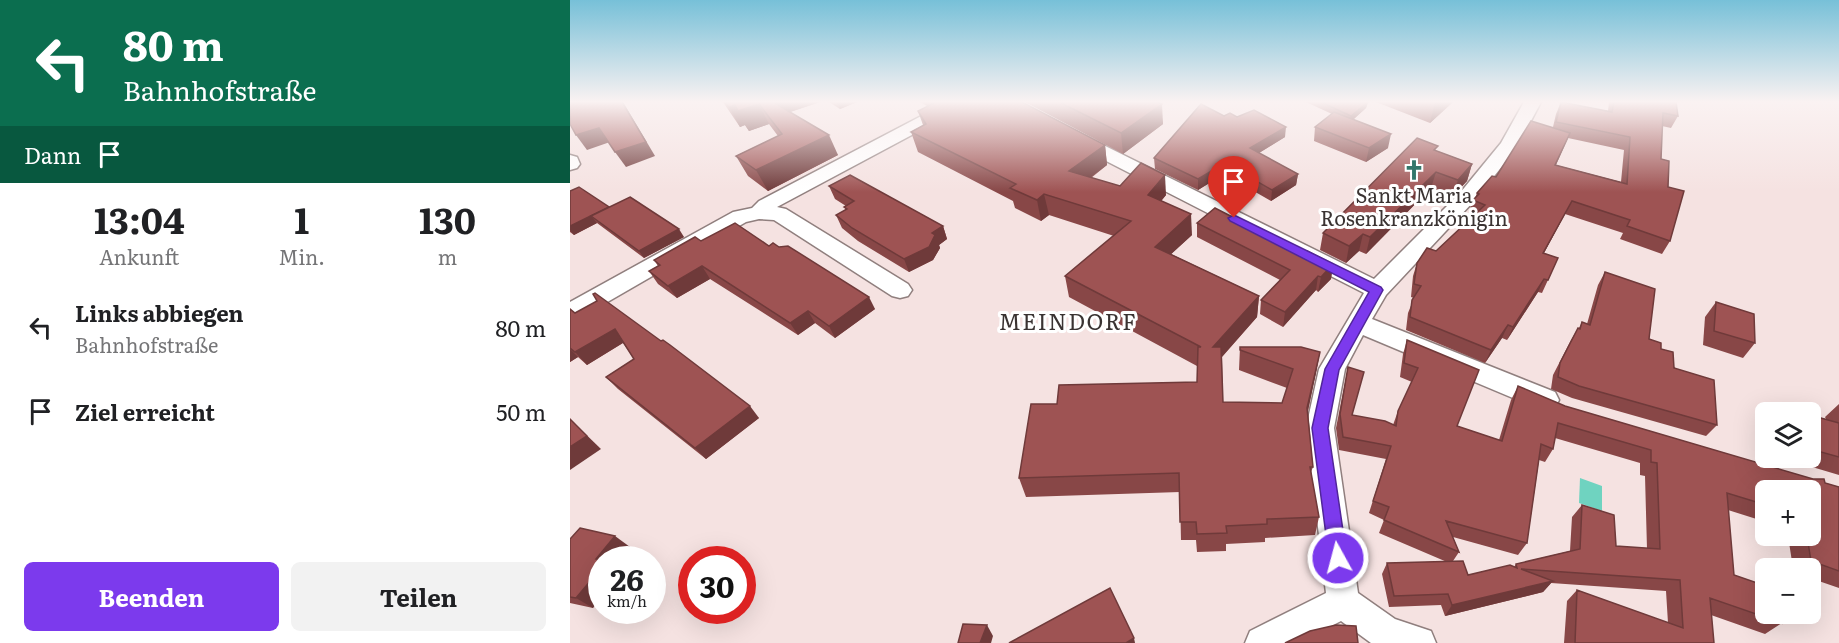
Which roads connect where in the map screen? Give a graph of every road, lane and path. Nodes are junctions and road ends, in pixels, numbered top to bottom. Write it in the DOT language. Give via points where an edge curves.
graph roads {
  1 [pos="903,132"];
  2 [pos="1065,132"];
  3 [pos="1516,132"];
  4 [pos="759,213"];
  5 [pos="900,290"];
  6 [pos="1377,290"];
  7 [pos="570,313"];
  8 [pos="1357,323"];
  9 [pos="1566,409"];
  10 [pos="1343,602"];
  11 [pos="1262,643"];
  12 [pos="1419,643"];
  1 -- 4 [label="street" via="766,205"];
  2 -- 6 [label="street"];
  3 -- 6 [label="street" via="1467,197"];
  4 -- 5 [label="street" via="779,214"];
  4 -- 7 [label="street" via="740,217"];
  6 -- 8 [label="street"];
  8 -- 9 [label="street"];
  8 -- 10 [label="street" via="1332,369 1320,428"];
  10 -- 11 [label="street"];
  10 -- 12 [label="street" via="1387,634"];
}
